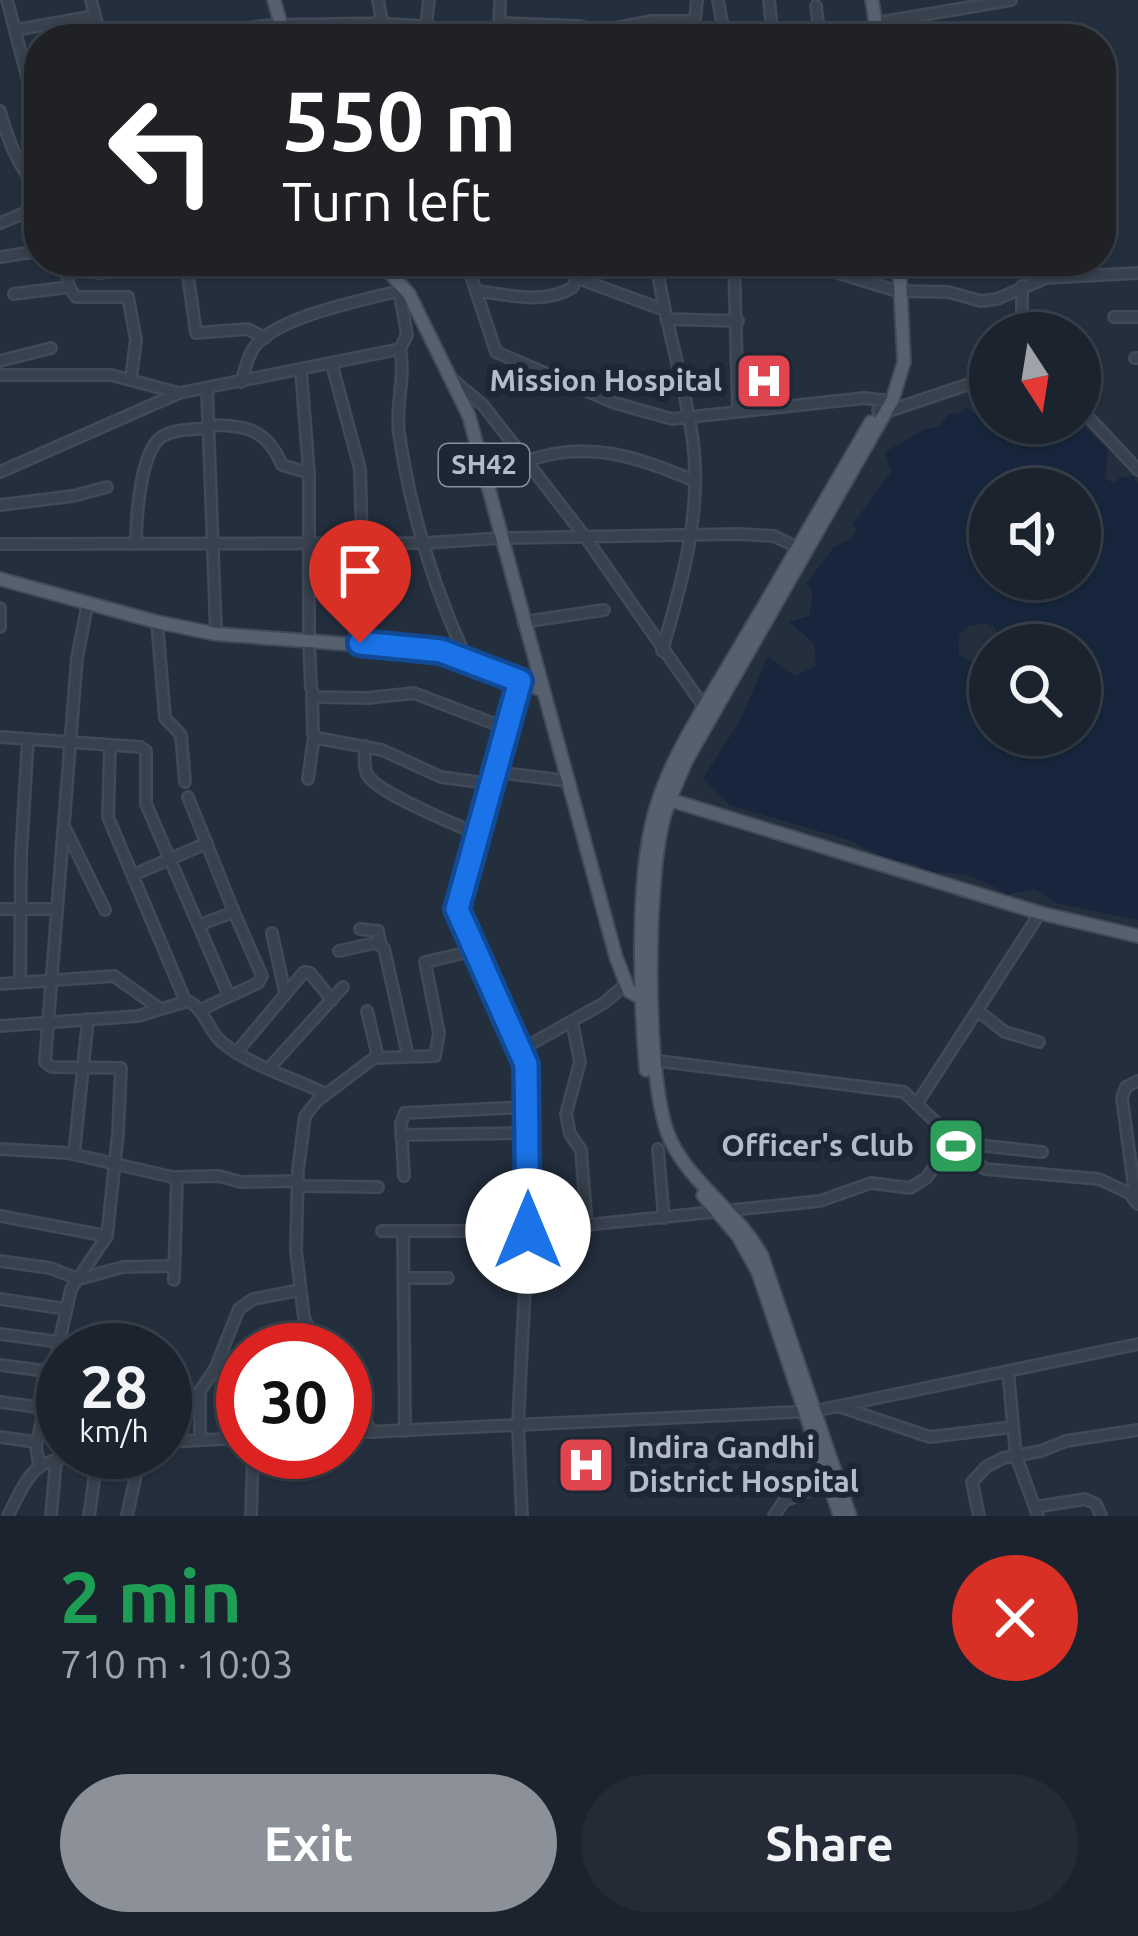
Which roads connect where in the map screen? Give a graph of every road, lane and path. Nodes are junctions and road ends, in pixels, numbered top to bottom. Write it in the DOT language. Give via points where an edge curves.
graph roads {
  1 [pos="7,0"];
  2 [pos="91,0"];
  3 [pos="274,0"];
  4 [pos="378,0"];
  5 [pos="500,0"];
  6 [pos="697,0"];
  7 [pos="869,0"];
  8 [pos="1011,0"];
  9 [pos="816,6"];
  10 [pos="95,16"];
  11 [pos="695,20"];
  12 [pos="380,21"];
  13 [pos="502,22"];
  14 [pos="404,23"];
  15 [pos="875,23"];
  16 [pos="49,24"];
  17 [pos="97,24"];
  18 [pos="281,24"];
  19 [pos="379,24"];
  20 [pos="415,24"];
  21 [pos="513,24"];
  22 [pos="643,24"];
  23 [pos="695,24"];
  24 [pos="818,24"];
  25 [pos="24,28"];
  26 [pos="15,30"];
  27 [pos="24,64"];
  28 [pos="0,111"];
  29 [pos="24,171"];
  30 [pos="67,276"];
  31 [pos="188,276"];
  32 [pos="396,276"];
  33 [pos="472,276"];
  34 [pos="659,276"];
  35 [pos="735,276"];
  36 [pos="850,276"];
  37 [pos="897,276"];
  38 [pos="1059,276"];
  39 [pos="577,278"];
  40 [pos="398,285"];
  41 [pos="1022,286"];
  42 [pos="69,287"];
  43 [pos="898,290"];
  44 [pos="478,291"];
  45 [pos="14,294"];
  46 [pos="1022,312"];
  47 [pos="665,314"];
  48 [pos="1114,317"];
  49 [pos="1138,317"];
  50 [pos="738,321"];
  51 [pos="265,338"];
  52 [pos="51,348"];
  53 [pos="400,349"];
  54 [pos="0,361"];
  55 [pos="332,365"];
  56 [pos="302,371"];
  57 [pos="0,376"];
  58 [pos="131,378"];
  59 [pos="452,379"];
  60 [pos="242,382"];
  61 [pos="969,383"];
  62 [pos="207,388"];
  63 [pos="179,393"];
  64 [pos="885,405"];
  65 [pos="738,411"];
  66 [pos="688,419"];
  67 [pos="209,427"];
  68 [pos="1101,431"];
  69 [pos="526,461"];
  70 [pos="1138,470"];
  71 [pos="0,472"];
  72 [pos="309,473"];
  73 [pos="695,481"];
  74 [pos="107,487"];
  75 [pos="0,505"];
  76 [pos="691,536"];
  77 [pos="502,538"];
  78 [pos="586,538"];
  79 [pos="214,542"];
  80 [pos="425,543"];
  81 [pos="0,544"];
  82 [pos="136,544"];
  83 [pos="311,544"];
  84 [pos="362,544"];
  85 [pos="802,549"];
  86 [pos="1,582"];
  87 [pos="88,602"];
  88 [pos="0,608"];
  89 [pos="604,610"];
  90 [pos="157,622"];
  91 [pos="523,622"];
  92 [pos="0,627"];
  93 [pos="215,634"];
  94 [pos="309,640"];
  95 [pos="662,650"];
  96 [pos="466,658"];
  97 [pos="520,681"];
  98 [pos="542,690"];
  99 [pos="313,694"];
  100 [pos="704,707"];
  101 [pos="508,729"];
  102 [pos="314,736"];
  103 [pos="0,737"];
  104 [pos="28,739"];
  105 [pos="69,742"];
  106 [pos="110,745"];
  107 [pos="365,746"];
  108 [pos="496,772"];
  109 [pos="308,779"];
  110 [pos="185,782"];
  111 [pos="569,782"];
  112 [pos="492,784"];
  113 [pos="188,797"];
  114 [pos="665,798"];
  115 [pos="63,823"];
  116 [pos="477,834"];
  117 [pos="207,843"];
  118 [pos="170,858"];
  119 [pos="133,875"];
  120 [pos="20,907"];
  121 [pos="0,909"];
  122 [pos="56,909"];
  123 [pos="105,910"];
  124 [pos="234,912"];
  125 [pos="1040,913"];
  126 [pos="199,925"];
  127 [pos="360,929"];
  128 [pos="272,933"];
  129 [pos="1138,936"];
  130 [pos="381,945"];
  131 [pos="339,951"];
  132 [pos="473,951"];
  133 [pos="50,981"];
  134 [pos="20,982"];
  135 [pos="0,983"];
  136 [pos="625,985"];
  137 [pos="343,987"];
  138 [pos="285,992"];
  139 [pos="229,996"];
  140 [pos="185,1000"];
  141 [pos="332,1000"];
  142 [pos="647,1001"];
  143 [pos="159,1008"];
  144 [pos="200,1010"];
  145 [pos="978,1011"];
  146 [pos="367,1012"];
  147 [pos="88,1019"];
  148 [pos="572,1021"];
  149 [pos="47,1022"];
  150 [pos="0,1026"];
  151 [pos="1039,1042"];
  152 [pos="236,1053"];
  153 [pos="407,1056"];
  154 [pos="378,1057"];
  155 [pos="650,1060"];
  156 [pos="526,1064"];
  157 [pos="270,1066"];
  158 [pos="84,1067"];
  159 [pos="1138,1081"];
  160 [pos="326,1094"];
  161 [pos="918,1102"];
  162 [pos="526,1107"];
  163 [pos="527,1133"];
  164 [pos="401,1135"];
  165 [pos="957,1142"];
  166 [pos="0,1149"];
  167 [pos="658,1149"];
  168 [pos="1042,1152"];
  169 [pos="74,1154"];
  170 [pos="116,1162"];
  171 [pos="404,1176"];
  172 [pos="177,1177"];
  173 [pos="298,1184"];
  174 [pos="377,1187"];
  175 [pos="1137,1203"];
  176 [pos="725,1211"];
  177 [pos="0,1216"];
  178 [pos="664,1218"];
  179 [pos="587,1225"];
  180 [pos="403,1231"];
  181 [pos="528,1231"];
  182 [pos="382,1232"];
  183 [pos="107,1236"];
  184 [pos="0,1261"];
  185 [pos="175,1266"];
  186 [pos="403,1278"];
  187 [pos="448,1278"];
  188 [pos="79,1279"];
  189 [pos="174,1280"];
  190 [pos="300,1290"];
  191 [pos="0,1299"];
  192 [pos="66,1309"];
  193 [pos="63,1323"];
  194 [pos="306,1323"];
  195 [pos="1138,1329"];
  196 [pos="0,1334"];
  197 [pos="36,1339"];
  198 [pos="1136,1345"];
  199 [pos="0,1364"];
  200 [pos="36,1369"];
  201 [pos="1008,1371"];
  202 [pos="0,1402"];
  203 [pos="838,1406"];
  204 [pos="36,1407"];
  205 [pos="810,1411"];
  206 [pos="518,1425"];
  207 [pos="1013,1426"];
  208 [pos="1138,1430"];
  209 [pos="404,1431"];
  210 [pos="372,1432"];
  211 [pos="0,1437"];
  212 [pos="216,1439"];
  213 [pos="192,1440"];
  214 [pos="200,1440"];
  215 [pos="36,1442"];
  216 [pos="1016,1456"];
  217 [pos="36,1468"];
  218 [pos="54,1479"];
  219 [pos="95,1479"];
  220 [pos="135,1479"];
  221 [pos="252,1479"];
  222 [pos="832,1481"];
  223 [pos="1037,1512"];
  224 [pos="8,1516"];
  225 [pos="51,1516"];
  226 [pos="89,1516"];
  227 [pos="127,1516"];
  228 [pos="251,1516"];
  229 [pos="522,1516"];
  230 [pos="774,1516"];
  231 [pos="840,1516"];
  232 [pos="850,1516"];
  233 [pos="979,1516"];
  234 [pos="1100,1516"];
  1 -- 26 [label="street"];
  2 -- 10 [label="street"];
  3 -- 18 [label="main road"];
  4 -- 12 [label="street"];
  5 -- 13 [label="street"];
  6 -- 11 [label="street"];
  7 -- 15 [label="main road"];
  8 -- 15 [label="street"];
  9 -- 24 [label="street"];
  10 -- 16 [label="street"];
  10 -- 17 [label="street"];
  11 -- 22 [label="street"];
  11 -- 23 [label="street"];
  12 -- 14 [label="street"];
  12 -- 18 [label="street"];
  12 -- 19 [label="street"];
  13 -- 21 [label="street"];
  14 -- 20 [label="street"];
  25 -- 26 [label="street"];
  26 -- 27 [label="street"];
  28 -- 29 [label="street"];
  30 -- 42 [label="street"];
  31 -- 51 [label="street" via="196,333 248,329"];
  32 -- 40 [label="main road, SH42"];
  33 -- 44 [label="street"];
  34 -- 47 [label="street"];
  35 -- 50 [label="street"];
  36 -- 43 [label="street"];
  37 -- 43 [label="main road"];
  38 -- 41 [label="street"];
  39 -- 44 [label="street" via="550,297"];
  39 -- 47 [label="street"];
  40 -- 51 [label="street"];
  40 -- 53 [label="street" via="407,335"];
  40 -- 59 [label="main road, SH42"];
  41 -- 43 [label="street" via="981,301"];
  41 -- 46 [label="street"];
  42 -- 45 [label="street"];
  42 -- 58 [label="street" via="82,299 128,297 136,340"];
  43 -- 64 [label="main road" via="904,362"];
  44 -- 66 [label="street" via="503,357 648,415"];
  47 -- 50 [label="street"];
  47 -- 66 [label="street"];
  48 -- 49 [label="street"];
  50 -- 65 [label="street"];
  51 -- 60 [label="street" via="250,353"];
  52 -- 54 [label="street"];
  53 -- 55 [label="street"];
  53 -- 80 [label="street" via="399,437"];
  55 -- 56 [label="street"];
  55 -- 84 [label="street" via="359,464"];
  56 -- 60 [label="street"];
  56 -- 72 [label="street"];
  57 -- 58 [label="street"];
  58 -- 63 [label="street"];
  59 -- 69 [label="street"];
  59 -- 77 [label="main road, SH42"];
  60 -- 62 [label="street"];
  61 -- 64 [label="street"];
  62 -- 63 [label="street"];
  62 -- 67 [label="street"];
  63 -- 71 [label="street"];
  64 -- 65 [label="street"];
  64 -- 85 [label="main road"];
  65 -- 66 [label="street"];
  66 -- 73 [label="street"];
  67 -- 72 [label="street" via="253,431 274,446 282,465"];
  67 -- 79 [label="street"];
  67 -- 82 [label="street" via="155,444 137,503"];
  68 -- 70 [label="street"];
  69 -- 73 [label="street" via="609,451"];
  69 -- 78 [label="street"];
  72 -- 83 [label="street"];
  73 -- 76 [label="street"];
  74 -- 75 [label="street"];
  76 -- 78 [label="street"];
  76 -- 85 [label="street" via="774,536"];
  76 -- 95 [label="street"];
  77 -- 78 [label="street"];
  77 -- 80 [label="street"];
  77 -- 91 [label="main road, SH42"];
  78 -- 95 [label="street"];
  79 -- 82 [label="street"];
  79 -- 83 [label="street"];
  79 -- 93 [label="street"];
  80 -- 84 [label="street"];
  80 -- 96 [label="street"];
  81 -- 82 [label="street"];
  83 -- 84 [label="street"];
  83 -- 94 [label="street"];
  85 -- 100 [label="main road"];
  85 -- 114 [label="main road"];
  86 -- 87 [label="main road"];
  87 -- 90 [label="main road"];
  87 -- 105 [label="street"];
  88 -- 92 [label="street"];
  89 -- 91 [label="street"];
  90 -- 93 [label="main road"];
  90 -- 110 [label="street" via="165,718 181,735"];
  91 -- 98 [label="main road, SH42"];
  93 -- 94 [label="main road"];
  94 -- 96 [label="main road"];
  94 -- 99 [label="street"];
  95 -- 100 [label="street"];
  96 -- 97 [label="main road"];
  97 -- 98 [label="main road"];
  97 -- 101 [label="street"];
  98 -- 111 [label="main road"];
  99 -- 101 [label="street" via="414,693"];
  99 -- 102 [label="street"];
  100 -- 114 [label="main road"];
  101 -- 108 [label="street"];
  102 -- 107 [label="street"];
  102 -- 109 [label="street"];
  103 -- 104 [label="street"];
  104 -- 105 [label="street"];
  104 -- 120 [label="street"];
  105 -- 106 [label="street"];
  105 -- 115 [label="street"];
  106 -- 118 [label="street" via="146,751 144,799"];
  106 -- 119 [label="street" via="106,810"];
  107 -- 112 [label="street" via="441,777"];
  107 -- 116 [label="street" via="373,782"];
  108 -- 111 [label="street"];
  108 -- 112 [label="street"];
  111 -- 136 [label="main road"];
  112 -- 116 [label="street"];
  113 -- 117 [label="street"];
  114 -- 125 [label="main road"];
  114 -- 142 [label="main road" via="647,864"];
  115 -- 122 [label="street"];
  115 -- 123 [label="street"];
  116 -- 132 [label="street" via="457,909"];
  117 -- 118 [label="street"];
  117 -- 124 [label="street"];
  118 -- 119 [label="street"];
  118 -- 126 [label="street"];
  119 -- 140 [label="street"];
  120 -- 121 [label="street"];
  120 -- 122 [label="street"];
  120 -- 134 [label="street"];
  122 -- 133 [label="street"];
  124 -- 126 [label="street"];
  124 -- 139 [label="street" via="262,976"];
  125 -- 129 [label="main road"];
  125 -- 145 [label="street"];
  126 -- 139 [label="street"];
  127 -- 130 [label="street" via="378,931"];
  128 -- 138 [label="street"];
  130 -- 131 [label="street"];
  130 -- 153 [label="street"];
  132 -- 153 [label="street" via="425,962 440,1047 431,1057"];
  132 -- 156 [label="street"];
  133 -- 134 [label="street"];
  133 -- 143 [label="street" via="115,976"];
  133 -- 149 [label="street"];
  134 -- 135 [label="street"];
  136 -- 142 [label="main road"];
  136 -- 148 [label="street"];
  137 -- 141 [label="street"];
  138 -- 141 [label="street" via="308,972"];
  138 -- 152 [label="street"];
  139 -- 144 [label="street"];
  140 -- 143 [label="street"];
  140 -- 144 [label="street"];
  141 -- 157 [label="street"];
  142 -- 155 [label="main road"];
  143 -- 147 [label="street"];
  144 -- 152 [label="street"];
  145 -- 151 [label="street" via="1005,1032"];
  145 -- 161 [label="street"];
  146 -- 154 [label="street"];
  147 -- 149 [label="street"];
  147 -- 158 [label="street"];
  148 -- 156 [label="street" via="531,1043"];
  148 -- 179 [label="street" via="580,1062 566,1114 581,1150"];
  149 -- 150 [label="street"];
  149 -- 158 [label="street" via="46,1065"];
  152 -- 157 [label="street"];
  153 -- 154 [label="street"];
  154 -- 160 [label="street"];
  155 -- 161 [label="street" via="891,1089"];
  155 -- 176 [label="main road" via="671,1142"];
  156 -- 162 [label="street"];
  157 -- 160 [label="street"];
  158 -- 169 [label="street"];
  158 -- 170 [label="street" via="121,1068"];
  159 -- 175 [label="street" via="1122,1098"];
  160 -- 173 [label="street" via="305,1116"];
  161 -- 165 [label="street"];
  162 -- 163 [label="street"];
  162 -- 164 [label="street" via="410,1111"];
  163 -- 164 [label="street"];
  163 -- 181 [label="street"];
  164 -- 171 [label="street"];
  165 -- 168 [label="street"];
  165 -- 175 [label="street" via="985,1169 1099,1179"];
  165 -- 176 [label="street" via="910,1188 871,1183 820,1201"];
  166 -- 169 [label="street"];
  167 -- 178 [label="street"];
  169 -- 170 [label="street"];
  170 -- 172 [label="street"];
  170 -- 183 [label="street"];
  172 -- 173 [label="street"];
  172 -- 185 [label="street"];
  173 -- 174 [label="street"];
  173 -- 190 [label="street"];
  176 -- 178 [label="street"];
  176 -- 205 [label="main road" via="762,1256"];
  177 -- 183 [label="street"];
  178 -- 179 [label="street"];
  179 -- 181 [label="street"];
  180 -- 181 [label="street"];
  180 -- 182 [label="street"];
  180 -- 186 [label="street"];
  181 -- 206 [label="street"];
  183 -- 188 [label="street"];
  184 -- 188 [label="street"];
  185 -- 188 [label="street"];
  185 -- 189 [label="street"];
  186 -- 187 [label="street"];
  186 -- 209 [label="street"];
  188 -- 192 [label="street"];
  190 -- 194 [label="street"];
  190 -- 214 [label="street" via="239,1309 200,1391"];
  191 -- 192 [label="street"];
  192 -- 193 [label="street"];
  195 -- 198 [label="street"];
  196 -- 197 [label="street"];
  198 -- 201 [label="street"];
  199 -- 200 [label="street"];
  201 -- 203 [label="street"];
  201 -- 207 [label="street"];
  202 -- 204 [label="street"];
  203 -- 205 [label="street"];
  203 -- 207 [label="street" via="930,1437"];
  205 -- 206 [label="street"];
  205 -- 222 [label="main road"];
  206 -- 209 [label="street"];
  206 -- 229 [label="street"];
  207 -- 216 [label="street"];
  208 -- 216 [label="street"];
  209 -- 210 [label="street"];
  211 -- 215 [label="street"];
  212 -- 214 [label="street"];
  213 -- 214 [label="street"];
  216 -- 223 [label="street"];
  216 -- 233 [label="street" via="974,1478"];
  217 -- 224 [label="street"];
  218 -- 225 [label="street"];
  219 -- 226 [label="street"];
  220 -- 227 [label="street"];
  221 -- 228 [label="street"];
  222 -- 230 [label="street" via="778,1504"];
  222 -- 231 [label="main road"];
  222 -- 232 [label="main road"];
  223 -- 234 [label="street" via="1085,1499"];
}
